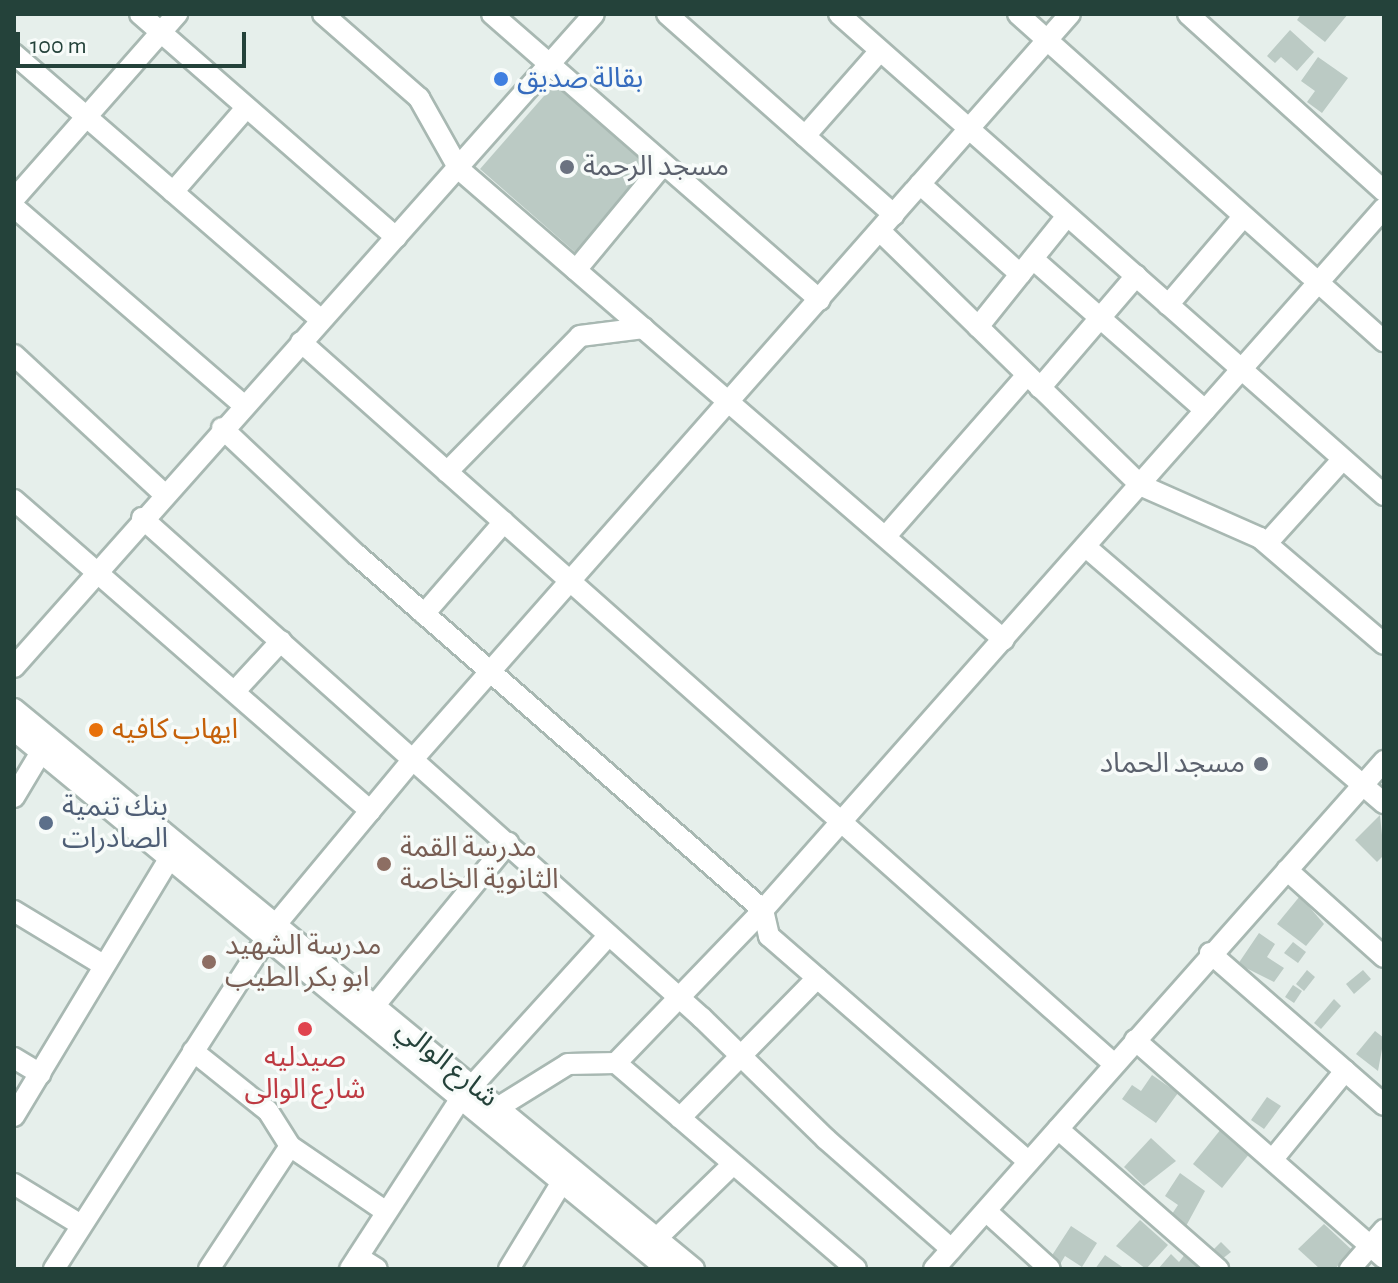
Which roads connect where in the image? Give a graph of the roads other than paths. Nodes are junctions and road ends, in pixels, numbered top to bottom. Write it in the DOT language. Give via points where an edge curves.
graph roads {
  1 [pos="140,14"];
  2 [pos="177,14"];
  3 [pos="323,14"];
  4 [pos="492,14"];
  5 [pos="594,14"];
  6 [pos="667,14"];
  7 [pos="839,14"];
  8 [pos="1018,14"];
  9 [pos="1070,14"];
  10 [pos="1188,14"];
  11 [pos="161,33"];
  12 [pos="1048,40"];
  13 [pos="880,51"];
  14 [pos="14,54"];
  15 [pos="549,65"];
  16 [pos="246,108"];
  17 [pos="86,118"];
  18 [pos="969,129"];
  19 [pos="805,136"];
  20 [pos="663,165"];
  21 [pos="459,169"];
  22 [pos="920,184"];
  23 [pos="1384,191"];
  24 [pos="173,192"];
  25 [pos="14,199"];
  26 [pos="14,207"];
  27 [pos="1384,208"];
  28 [pos="894,215"];
  29 [pos="1067,216"];
  30 [pos="1243,217"];
  31 [pos="880,231"];
  32 [pos="396,237"];
  33 [pos="1027,266"];
  34 [pos="576,270"];
  35 [pos="1136,276"];
  36 [pos="1317,282"];
  37 [pos="820,300"];
  38 [pos="1168,305"];
  39 [pos="1100,318"];
  40 [pos="321,320"];
  41 [pos="978,327"];
  42 [pos="643,328"];
  43 [pos="1384,341"];
  44 [pos="301,342"];
  45 [pos="14,355"];
  46 [pos="1242,369"];
  47 [pos="1034,381"];
  48 [pos="729,403"];
  49 [pos="243,405"];
  50 [pos="1205,410"];
  51 [pos="222,428"];
  52 [pos="1342,460"];
  53 [pos="447,472"];
  54 [pos="1140,485"];
  55 [pos="164,494"];
  56 [pos="1384,495"];
  57 [pos="14,500"];
  58 [pos="142,518"];
  59 [pos="504,522"];
  60 [pos="886,536"];
  61 [pos="1267,543"];
  62 [pos="1086,547"];
  63 [pos="97,569"];
  64 [pos="574,583"];
  65 [pos="424,614"];
  66 [pos="1004,640"];
  67 [pos="281,641"];
  68 [pos="1384,644"];
  69 [pos="14,667"];
  70 [pos="491,672"];
  71 [pos="235,691"];
  72 [pos="14,709"];
  73 [pos="14,730"];
  74 [pos="41,752"];
  75 [pos="413,759"];
  76 [pos="1384,761"];
  77 [pos="1363,785"];
  78 [pos="14,797"];
  79 [pos="1384,803"];
  80 [pos="370,811"];
  81 [pos="840,821"];
  82 [pos="508,843"];
  83 [pos="169,859"];
  84 [pos="1287,870"];
  85 [pos="763,910"];
  86 [pos="14,911"];
  87 [pos="272,931"];
  88 [pos="609,935"];
  89 [pos="1210,953"];
  90 [pos="1384,957"];
  91 [pos="103,965"];
  92 [pos="817,978"];
  93 [pos="681,999"];
  94 [pos="375,1005"];
  95 [pos="1135,1040"];
  96 [pos="193,1051"];
  97 [pos="742,1057"];
  98 [pos="14,1058"];
  99 [pos="616,1063"];
  100 [pos="1114,1064"];
  101 [pos="1345,1071"];
  102 [pos="41,1074"];
  103 [pos="467,1092"];
  104 [pos="1384,1105"];
  105 [pos="499,1107"];
  106 [pos="14,1116"];
  107 [pos="680,1118"];
  108 [pos="1058,1129"];
  109 [pos="290,1146"];
  110 [pos="1273,1159"];
  111 [pos="1029,1162"];
  112 [pos="733,1164"];
  113 [pos="562,1182"];
  114 [pos="14,1184"];
  115 [pos="385,1211"];
  116 [pos="986,1211"];
  117 [pos="81,1225"];
  118 [pos="657,1238"];
  119 [pos="1380,1245"];
  120 [pos="951,1249"];
  121 [pos="354,1263"];
  122 [pos="54,1269"];
  123 [pos="209,1269"];
  124 [pos="377,1269"];
  125 [pos="509,1269"];
  126 [pos="667,1269"];
  127 [pos="694,1269"];
  128 [pos="856,1269"];
  129 [pos="934,1269"];
  130 [pos="1050,1269"];
  131 [pos="1218,1269"];
  132 [pos="1350,1269"];
  1 -- 11 [label="street"];
  2 -- 11 [label="street"];
  3 -- 21 [label="street" via="419,98"];
  4 -- 15 [label="street"];
  5 -- 15 [label="street"];
  6 -- 19 [label="street"];
  7 -- 13 [label="street"];
  8 -- 12 [label="street"];
  9 -- 12 [label="street"];
  10 -- 23 [label="street"];
  11 -- 16 [label="street"];
  11 -- 17 [label="street"];
  12 -- 18 [label="street"];
  12 -- 30 [label="street"];
  13 -- 18 [label="street"];
  13 -- 19 [label="street"];
  14 -- 17 [label="street"];
  15 -- 20 [label="street"];
  15 -- 21 [label="street"];
  16 -- 24 [label="street"];
  16 -- 32 [label="street"];
  17 -- 24 [label="street"];
  17 -- 25 [label="street"];
  18 -- 22 [label="street"];
  18 -- 29 [label="street"];
  19 -- 28 [label="street"];
  20 -- 34 [label="street"];
  20 -- 37 [label="street"];
  21 -- 32 [label="street"];
  21 -- 34 [label="street"];
  22 -- 28 [label="street"];
  22 -- 33 [label="street"];
  24 -- 40 [label="street"];
  26 -- 49 [label="street"];
  27 -- 36 [label="street"];
  28 -- 31 [label="street"];
  29 -- 33 [label="street"];
  29 -- 35 [label="street"];
  30 -- 36 [label="street"];
  30 -- 38 [label="street"];
  31 -- 37 [label="street"];
  31 -- 41 [label="street"];
  32 -- 40 [label="street"];
  33 -- 39 [label="street"];
  33 -- 41 [label="street"];
  34 -- 42 [label="street"];
  35 -- 38 [label="street"];
  35 -- 39 [label="street"];
  36 -- 43 [label="street"];
  36 -- 46 [label="street"];
  37 -- 48 [label="street"];
  38 -- 46 [label="street"];
  39 -- 47 [label="street"];
  39 -- 50 [label="street"];
  40 -- 44 [label="street"];
  41 -- 47 [label="street"];
  42 -- 48 [label="street"];
  42 -- 53 [label="street" via="580,336"];
  44 -- 49 [label="street"];
  44 -- 53 [label="street"];
  45 -- 55 [label="street"];
  46 -- 50 [label="street"];
  46 -- 52 [label="street"];
  47 -- 54 [label="street"];
  47 -- 60 [label="street"];
  48 -- 60 [label="street"];
  48 -- 64 [label="street"];
  49 -- 51 [label="street"];
  50 -- 54 [label="street"];
  51 -- 55 [label="street"];
  51 -- 65 [label="street"];
  52 -- 56 [label="street"];
  52 -- 61 [label="street"];
  53 -- 59 [label="street"];
  54 -- 61 [label="street"];
  54 -- 62 [label="street"];
  55 -- 58 [label="street"];
  57 -- 63 [label="street"];
  58 -- 63 [label="street"];
  58 -- 67 [label="street"];
  59 -- 64 [label="street"];
  59 -- 65 [label="street"];
  60 -- 66 [label="street"];
  61 -- 68 [label="street"];
  62 -- 66 [label="street"];
  62 -- 77 [label="street"];
  63 -- 69 [label="street"];
  63 -- 71 [label="street"];
  64 -- 70 [label="street"];
  64 -- 81 [label="street"];
  65 -- 70 [label="street"];
  66 -- 81 [label="street"];
  67 -- 71 [label="street"];
  67 -- 75 [label="street"];
  70 -- 75 [label="street"];
  70 -- 85 [label="street"];
  71 -- 80 [label="street"];
  72 -- 87 [label="street, شارع الوالي"];
  73 -- 74 [label="street, شارع الوالي"];
  74 -- 78 [label="street"];
  74 -- 83 [label="street, شارع الوالي"];
  75 -- 80 [label="street"];
  75 -- 82 [label="street"];
  76 -- 77 [label="street"];
  77 -- 79 [label="street"];
  77 -- 84 [label="street"];
  80 -- 87 [label="street"];
  81 -- 85 [label="street"];
  81 -- 100 [label="street"];
  82 -- 88 [label="street"];
  82 -- 94 [label="street"];
  83 -- 87 [label="street, شارع الوالي"];
  83 -- 91 [label="street"];
  84 -- 89 [label="street"];
  84 -- 90 [label="street"];
  85 -- 92 [label="street" via="769,936"];
  85 -- 93 [label="street"];
  86 -- 91 [label="street"];
  87 -- 94 [label="street, شارع الوالي"];
  87 -- 96 [label="street"];
  87 -- 103 [label="street, شارع الوالي"];
  88 -- 93 [label="street"];
  88 -- 103 [label="street"];
  89 -- 95 [label="street"];
  89 -- 101 [label="street"];
  91 -- 102 [label="street"];
  92 -- 97 [label="street"];
  92 -- 111 [label="street"];
  93 -- 97 [label="street"];
  93 -- 99 [label="street"];
  94 -- 103 [label="street, شارع الوالي"];
  95 -- 100 [label="street"];
  95 -- 110 [label="street"];
  96 -- 109 [label="street" via="268,1111"];
  96 -- 117 [label="street"];
  97 -- 107 [label="street"];
  97 -- 120 [label="street"];
  98 -- 102 [label="street"];
  99 -- 105 [label="street" via="568,1064"];
  99 -- 107 [label="street"];
  100 -- 108 [label="street"];
  101 -- 104 [label="street"];
  101 -- 110 [label="street"];
  102 -- 106 [label="street"];
  103 -- 105 [label="street, شارع الوالي"];
  103 -- 113 [label="street, شارع الوالي"];
  103 -- 115 [label="street"];
  105 -- 118 [label="street, شارع الوالي"];
  107 -- 112 [label="street"];
  108 -- 111 [label="street"];
  108 -- 131 [label="street"];
  109 -- 115 [label="street"];
  109 -- 123 [label="street"];
  110 -- 119 [label="street"];
  111 -- 116 [label="street"];
  112 -- 118 [label="street"];
  112 -- 128 [label="street"];
  113 -- 125 [label="street"];
  113 -- 126 [label="street, شارع الوالي"];
  114 -- 117 [label="street"];
  115 -- 121 [label="street"];
  116 -- 120 [label="street"];
  116 -- 130 [label="street"];
  117 -- 122 [label="street"];
  118 -- 127 [label="street, شارع الوالي"];
  119 -- 132 [label="street"];
  120 -- 129 [label="street"];
  121 -- 124 [label="street"];
}
